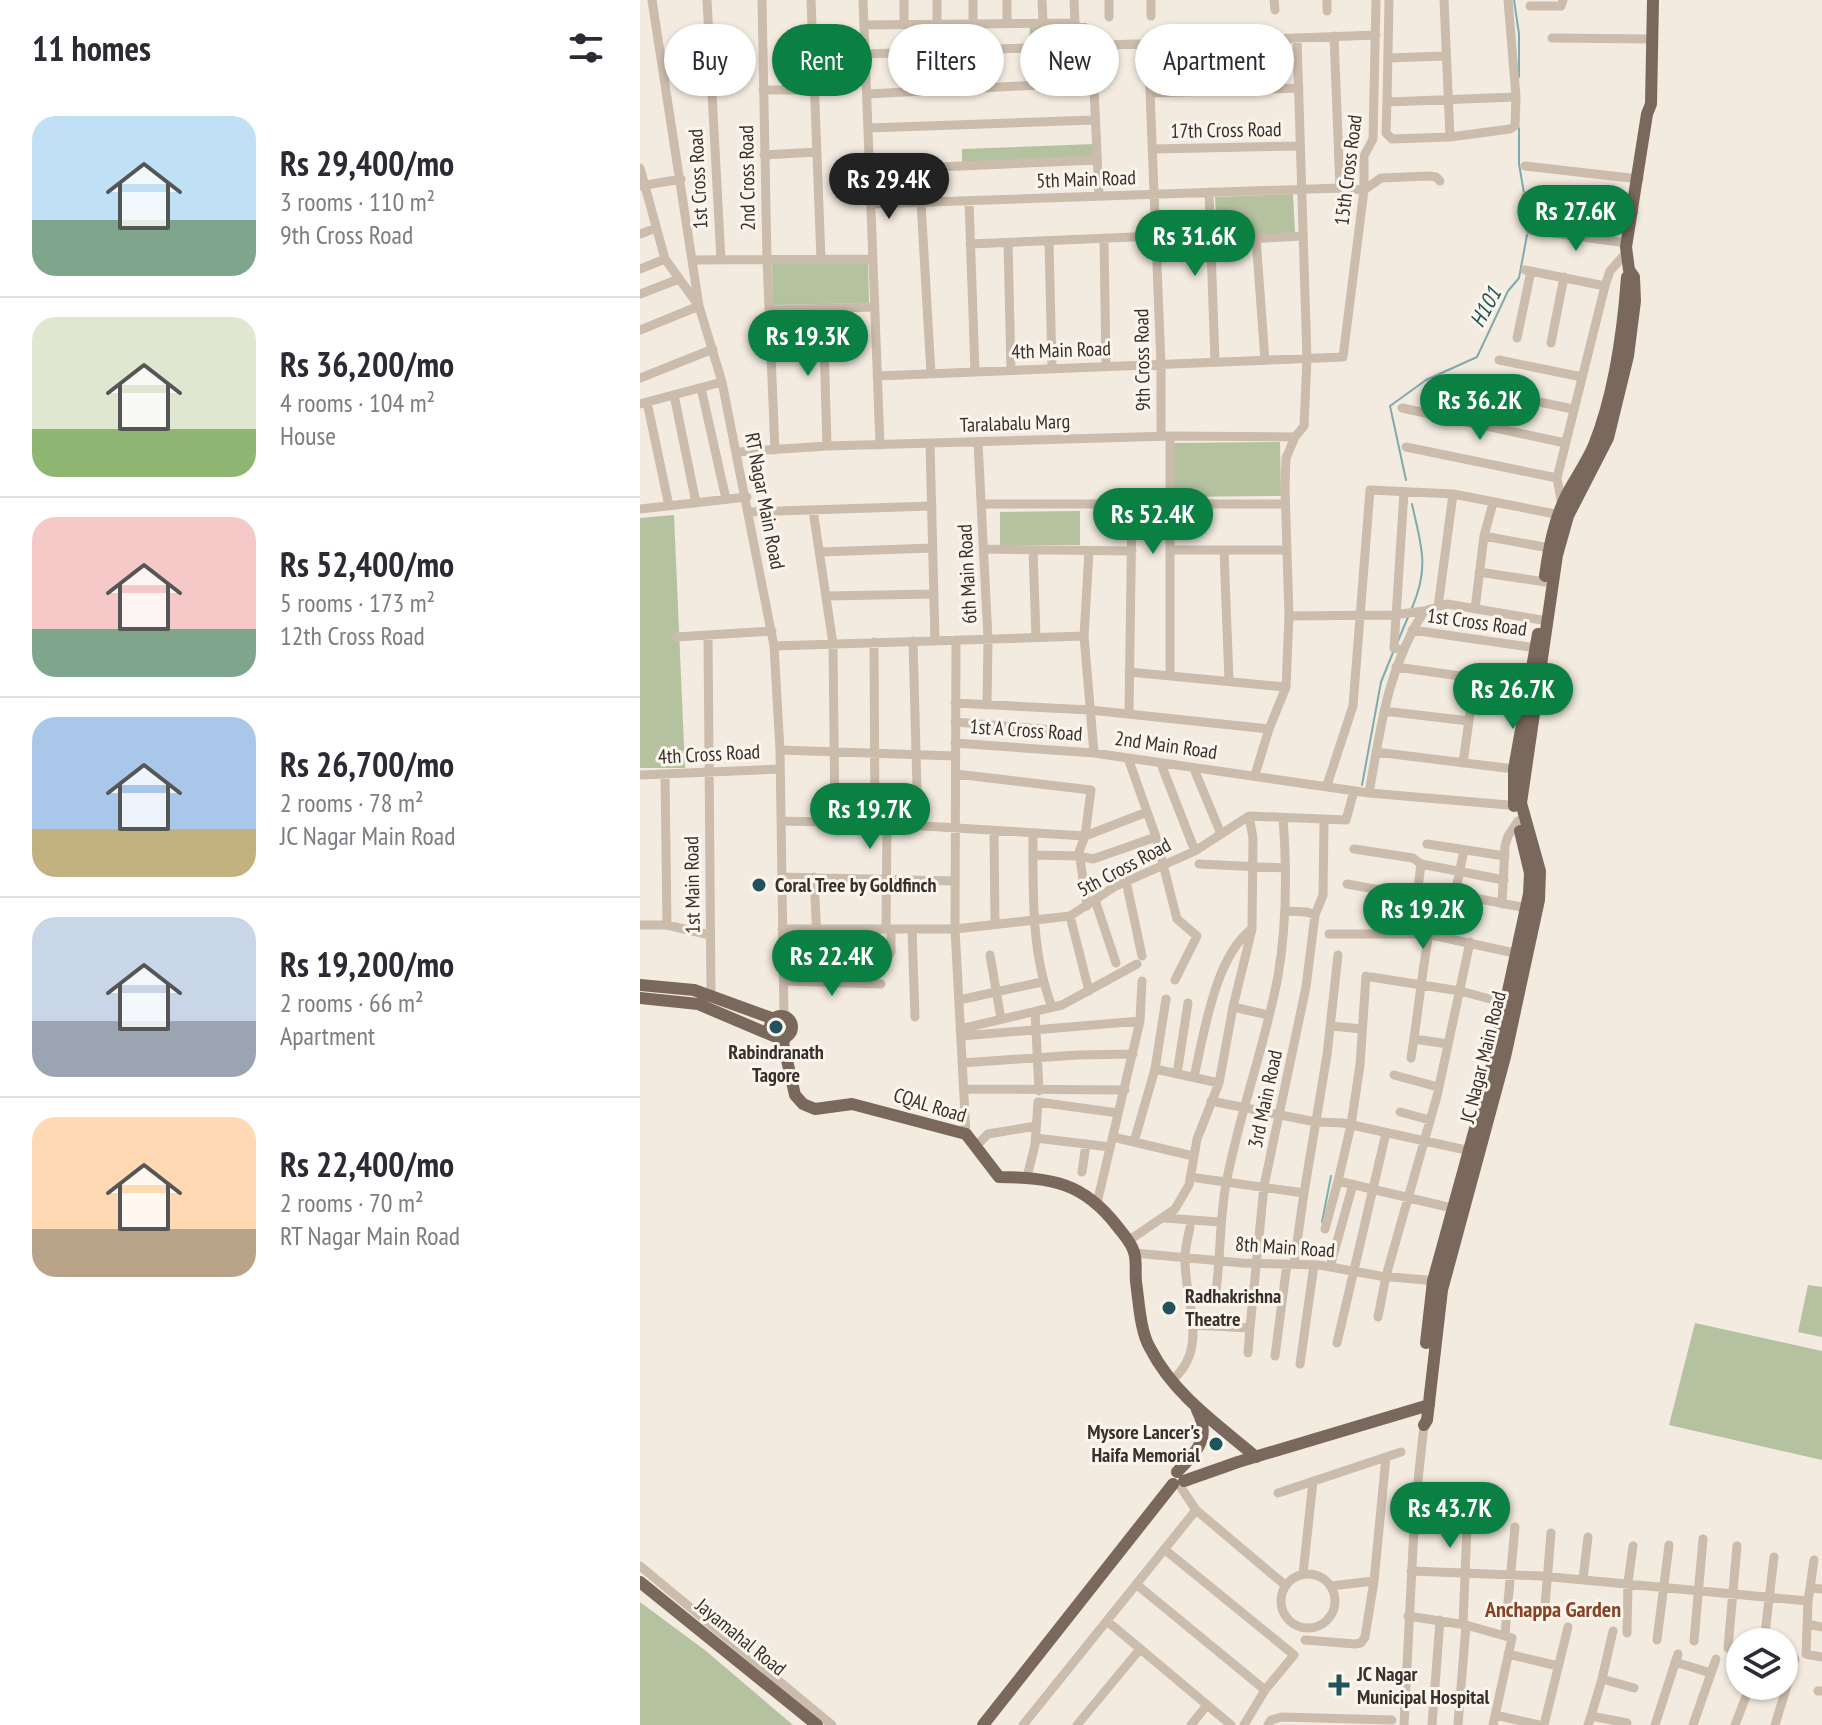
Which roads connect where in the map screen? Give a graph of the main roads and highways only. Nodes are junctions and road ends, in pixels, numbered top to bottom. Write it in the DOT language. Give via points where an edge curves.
graph roads {
  1 [pos="1646,0"];
  2 [pos="1653,0"];
  3 [pos="1649,39"];
  4 [pos="1563,512"];
  5 [pos="1544,620"];
  6 [pos="1536,679"];
  7 [pos="1518,806"];
  8 [pos="1521,820"];
  9 [pos="1522,954"];
  10 [pos="640,985"];
  11 [pos="640,998"];
  12 [pos="779,1018"];
  13 [pos="780,1037"];
  14 [pos="1425,1406"];
  15 [pos="1197,1409"];
  16 [pos="1424,1425"];
  17 [pos="1256,1457"];
  18 [pos="1178,1481"];
  19 [pos="640,1582"];
  20 [pos="640,1590"];
  21 [pos="709,1640"];
  22 [pos="735,1656"];
  23 [pos="806,1725"];
  24 [pos="817,1725"];
  25 [pos="983,1725"];
  1 -- 3 [label="main road"];
  2 -- 3 [label="main road"];
  3 -- 4 [label="main road, JC Nagar Main Road" via="1651,104 1627,248 1624,318 1601,427"];
  4 -- 5 [label="main road, JC Nagar Main Road"];
  4 -- 5 [label="main road, JC Nagar Main Road" via="1549,548"];
  5 -- 6 [label="main road, JC Nagar Main Road"];
  5 -- 6 [label="main road, JC Nagar Main Road" via="1536,648"];
  6 -- 7 [label="main road, JC Nagar Main Road"];
  6 -- 7 [label="main road, JC Nagar Main Road" via="1514,769"];
  7 -- 8 [label="main road, JC Nagar Main Road"];
  8 -- 9 [label="main road, JC Nagar Main Road" via="1530,873"];
  8 -- 9 [label="main road, JC Nagar Main Road" via="1541,882"];
  9 -- 14 [label="main road, JC Nagar Main Road" via="1438,1282"];
  10 -- 12 [label="main road" via="694,990"];
  11 -- 13 [label="main road" via="698,1004"];
  12 -- 13 [label="main road" via="770,1027"];
  12 -- 13 [label="main road" via="790,1020 792,1027"];
  13 -- 15 [label="main road, CQAL Road" via="795,1095 803,1104 815,1109 852,1104 966,1134 997,1176 1067,1185 1097,1203 1131,1247 1147,1341 1171,1381"];
  14 -- 16 [label="main road, JC Nagar Main Road"];
  14 -- 17 [label="main road"];
  15 -- 17 [label="main road"];
  15 -- 18 [label="main road" via="1205,1431"];
  17 -- 18 [label="main road"];
  18 -- 25 [label="main road"];
  19 -- 21 [label="main road, Jayamahal Road"];
  20 -- 21 [label="main road, Jayamahal Road"];
  21 -- 22 [label="main road, Jayamahal Road"];
  22 -- 23 [label="main road, Jayamahal Road"];
  22 -- 24 [label="main road, Jayamahal Road"];
}
